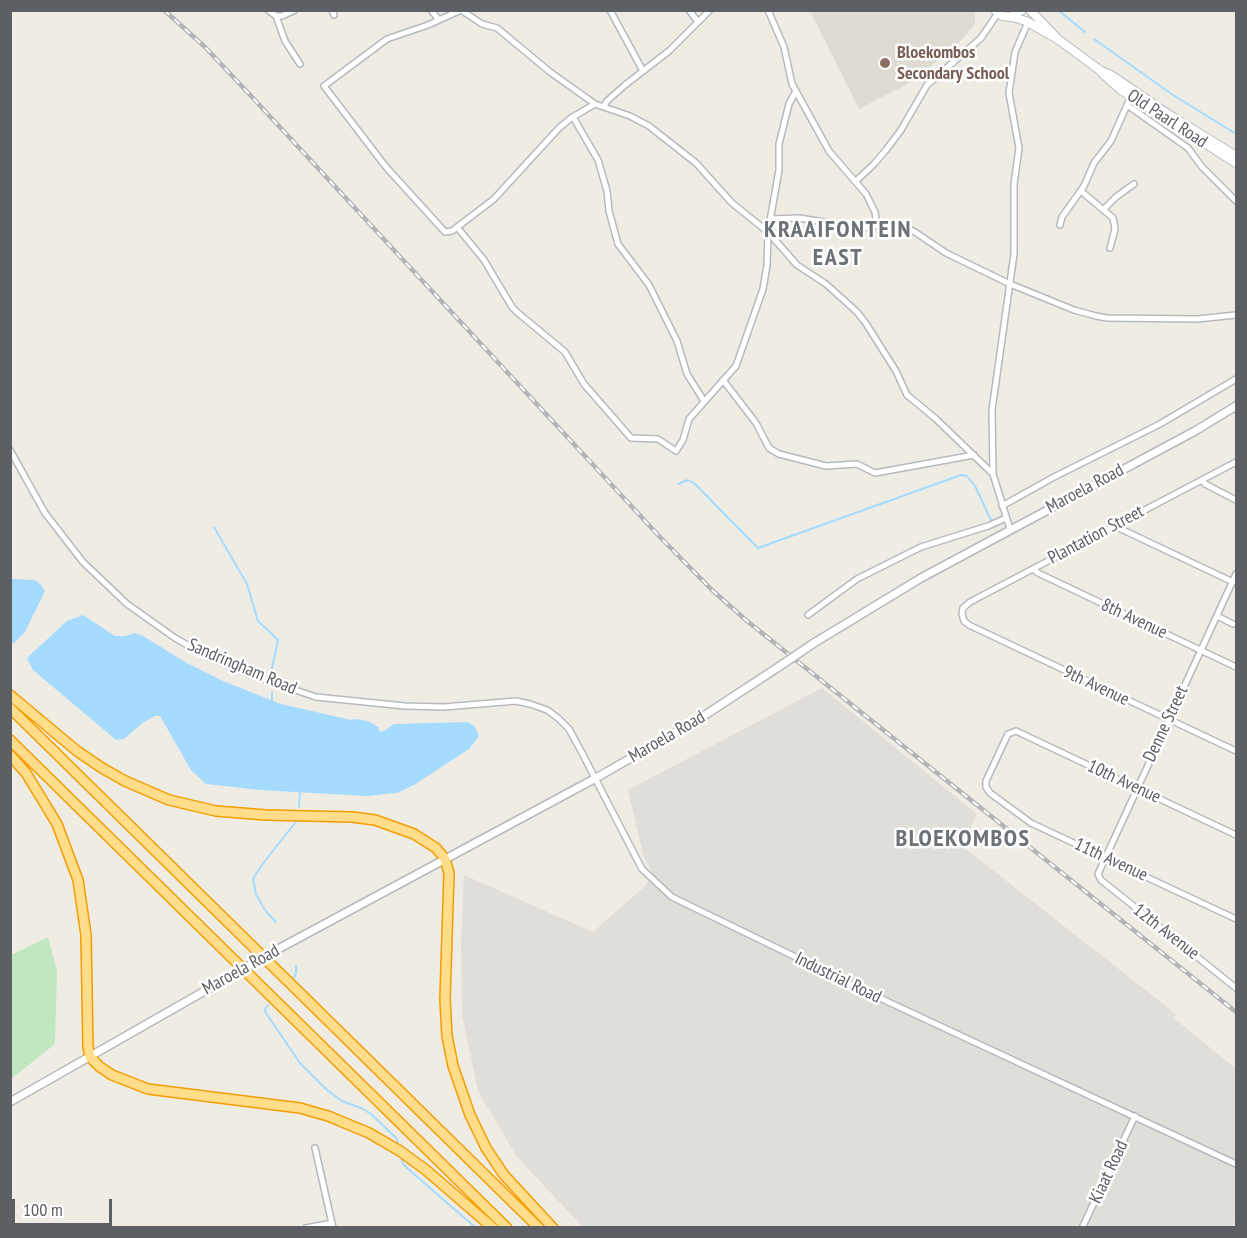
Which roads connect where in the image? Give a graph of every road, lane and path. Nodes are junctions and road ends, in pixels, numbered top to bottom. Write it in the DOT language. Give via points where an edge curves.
graph roads {
  1 [pos="268,10"];
  2 [pos="295,10"];
  3 [pos="431,10"];
  4 [pos="610,10"];
  5 [pos="689,10"];
  6 [pos="710,10"];
  7 [pos="768,10"];
  8 [pos="1022,10"];
  9 [pos="1030,10"];
  10 [pos="996,12"];
  11 [pos="276,16"];
  12 [pos="1012,17"];
  13 [pos="439,20"];
  14 [pos="698,22"];
  15 [pos="1028,22"];
  16 [pos="1059,40"];
  17 [pos="300,63"];
  18 [pos="642,71"];
  19 [pos="1101,71"];
  20 [pos="796,91"];
  21 [pos="1131,96"];
  22 [pos="595,104"];
  23 [pos="1127,105"];
  24 [pos="604,106"];
  25 [pos="573,117"];
  26 [pos="1236,156"];
  27 [pos="1236,163"];
  28 [pos="856,181"];
  29 [pos="1134,184"];
  30 [pos="1082,191"];
  31 [pos="1236,201"];
  32 [pos="1104,209"];
  33 [pos="770,219"];
  34 [pos="1060,225"];
  35 [pos="877,226"];
  36 [pos="457,227"];
  37 [pos="768,232"];
  38 [pos="1110,248"];
  39 [pos="1010,284"];
  40 [pos="1236,315"];
  41 [pos="1236,379"];
  42 [pos="723,381"];
  43 [pos="704,401"];
  44 [pos="1236,406"];
  45 [pos="10,450"];
  46 [pos="974,455"];
  47 [pos="1236,462"];
  48 [pos="993,474"];
  49 [pos="1202,480"];
  50 [pos="1236,500"];
  51 [pos="1002,506"];
  52 [pos="1006,518"];
  53 [pos="1118,524"];
  54 [pos="1010,529"];
  55 [pos="1033,569"];
  56 [pos="1236,574"];
  57 [pos="1233,582"];
  58 [pos="962,614"];
  59 [pos="808,615"];
  60 [pos="1217,616"];
  61 [pos="1233,624"];
  62 [pos="1201,650"];
  63 [pos="1236,667"];
  64 [pos="10,695"];
  65 [pos="10,708"];
  66 [pos="1168,719"];
  67 [pos="10,740"];
  68 [pos="1236,751"];
  69 [pos="10,755"];
  70 [pos="596,778"];
  71 [pos="1137,788"];
  72 [pos="990,794"];
  73 [pos="1236,835"];
  74 [pos="1104,857"];
  75 [pos="445,859"];
  76 [pos="1098,873"];
  77 [pos="1236,919"];
  78 [pos="1236,988"];
  79 [pos="90,1057"];
  80 [pos="10,1102"];
  81 [pos="1135,1116"];
  82 [pos="315,1148"];
  83 [pos="1236,1164"];
  84 [pos="332,1225"];
  85 [pos="306,1227"];
  86 [pos="493,1227"];
  87 [pos="507,1227"];
  88 [pos="539,1227"];
  89 [pos="553,1227"];
  90 [pos="1082,1227"];
  1 -- 11 [label="street"];
  2 -- 11 [label="street"];
  3 -- 13 [label="street"];
  4 -- 18 [label="street"];
  5 -- 14 [label="street"];
  6 -- 14 [label="street"];
  7 -- 20 [label="street" via="784,47"];
  8 -- 12 [label="main road"];
  9 -- 16 [label="main road, Old Paarl Road"];
  10 -- 12 [label="main road, Old Paarl Road"];
  10 -- 28 [label="street" via="981,38 927,85 891,144"];
  11 -- 17 [label="street" via="285,42"];
  12 -- 15 [label="main road, Old Paarl Road"];
  13 -- 22 [label="street" via="461,10 482,24 497,28"];
  13 -- 36 [label="street" via="387,39 324,86 386,167 441,229 449,232"];
  14 -- 18 [label="street"];
  15 -- 16 [label="main road, Old Paarl Road"];
  15 -- 39 [label="street" via="1015,52 1009,93 1019,148"];
  16 -- 19 [label="main road, Old Paarl Road"];
  18 -- 24 [label="street"];
  19 -- 21 [label="main road, Old Paarl Road"];
  19 -- 26 [label="main road, Old Paarl Road"];
  20 -- 28 [label="street" via="829,151"];
  20 -- 33 [label="street" via="779,144 779,170"];
  21 -- 23 [label="street"];
  21 -- 27 [label="main road, Old Paarl Road"];
  22 -- 24 [label="street"];
  22 -- 25 [label="street"];
  23 -- 30 [label="street"];
  23 -- 31 [label="street" via="1188,148"];
  24 -- 37 [label="street" via="649,126 672,143 732,203"];
  25 -- 36 [label="street" via="547,140 506,188"];
  25 -- 43 [label="street" via="598,160 618,244 649,285 677,341 687,374"];
  28 -- 35 [label="street" via="872,204"];
  29 -- 32 [label="street"];
  30 -- 32 [label="street"];
  30 -- 34 [label="street"];
  32 -- 38 [label="street" via="1114,223"];
  33 -- 35 [label="street"];
  33 -- 37 [label="street"];
  35 -- 39 [label="street" via="902,226"];
  36 -- 43 [label="street" via="484,260 512,307 565,352 584,384 631,438 658,439 676,451 689,419"];
  37 -- 42 [label="street" via="763,289 739,359"];
  37 -- 46 [label="street" via="797,265 857,312 907,395"];
  39 -- 40 [label="street" via="1074,310 1107,318 1197,319"];
  39 -- 48 [label="street" via="992,398"];
  41 -- 51 [label="street" via="1160,424"];
  42 -- 43 [label="street"];
  42 -- 46 [label="street" via="756,423 769,448 779,454 826,466 857,464 874,473"];
  44 -- 54 [label="street, Maroela Road"];
  45 -- 70 [label="street, Sandringham Road" via="45,513 83,562 127,604 192,648 251,675 316,697 405,706 444,707 499,701 530,704 547,710 568,729"];
  46 -- 48 [label="street"];
  47 -- 49 [label="street, Plantation Street"];
  48 -- 51 [label="street"];
  49 -- 50 [label="street"];
  49 -- 53 [label="street, Plantation Street"];
  51 -- 52 [label="street"];
  52 -- 54 [label="street"];
  52 -- 59 [label="street" via="921,548 857,579"];
  53 -- 55 [label="street, Plantation Street"];
  53 -- 57 [label="street" via="1121,529"];
  54 -- 70 [label="street, Maroela Road, bridge" via="902,589 699,719"];
  55 -- 58 [label="street, Plantation Street" via="967,603"];
  55 -- 62 [label="street, 8th Avenue"];
  56 -- 57 [label="street, Denne Street"];
  57 -- 60 [label="street, Denne Street"];
  58 -- 66 [label="street, 9th Avenue" via="969,625"];
  60 -- 61 [label="street"];
  60 -- 62 [label="street, Denne Street"];
  62 -- 63 [label="street, 8th Avenue"];
  62 -- 66 [label="street, Denne Street"];
  64 -- 75 [label="highway" via="102,768 169,800 216,811 375,820 414,834"];
  65 -- 88 [label="highway"];
  66 -- 68 [label="street, 9th Avenue"];
  66 -- 71 [label="street, Denne Street"];
  67 -- 87 [label="highway"];
  69 -- 79 [label="highway" via="53,816 78,880 86,935"];
  70 -- 75 [label="street, Maroela Road"];
  70 -- 81 [label="street, Industrial Road" via="638,863 672,897"];
  71 -- 72 [label="street, 10th Avenue" via="1016,731 1011,732 986,781"];
  71 -- 73 [label="street, 10th Avenue"];
  71 -- 74 [label="street, Denne Street"];
  72 -- 74 [label="street, 11th Avenue" via="1031,823"];
  74 -- 76 [label="street, Denne Street"];
  74 -- 77 [label="street, 11th Avenue"];
  75 -- 79 [label="street, Maroela Road, bridge"];
  75 -- 89 [label="highway" via="449,883 444,999 453,1066 486,1148 504,1175"];
  76 -- 78 [label="street, 12th Avenue" via="1101,880"];
  79 -- 80 [label="street, Maroela Road"];
  79 -- 86 [label="highway" via="112,1075 148,1089 300,1108 369,1133 426,1170"];
  81 -- 83 [label="street, Industrial Road"];
  81 -- 90 [label="street, Kiaat Road"];
  82 -- 84 [label="street"];
  84 -- 85 [label="street"];
}
